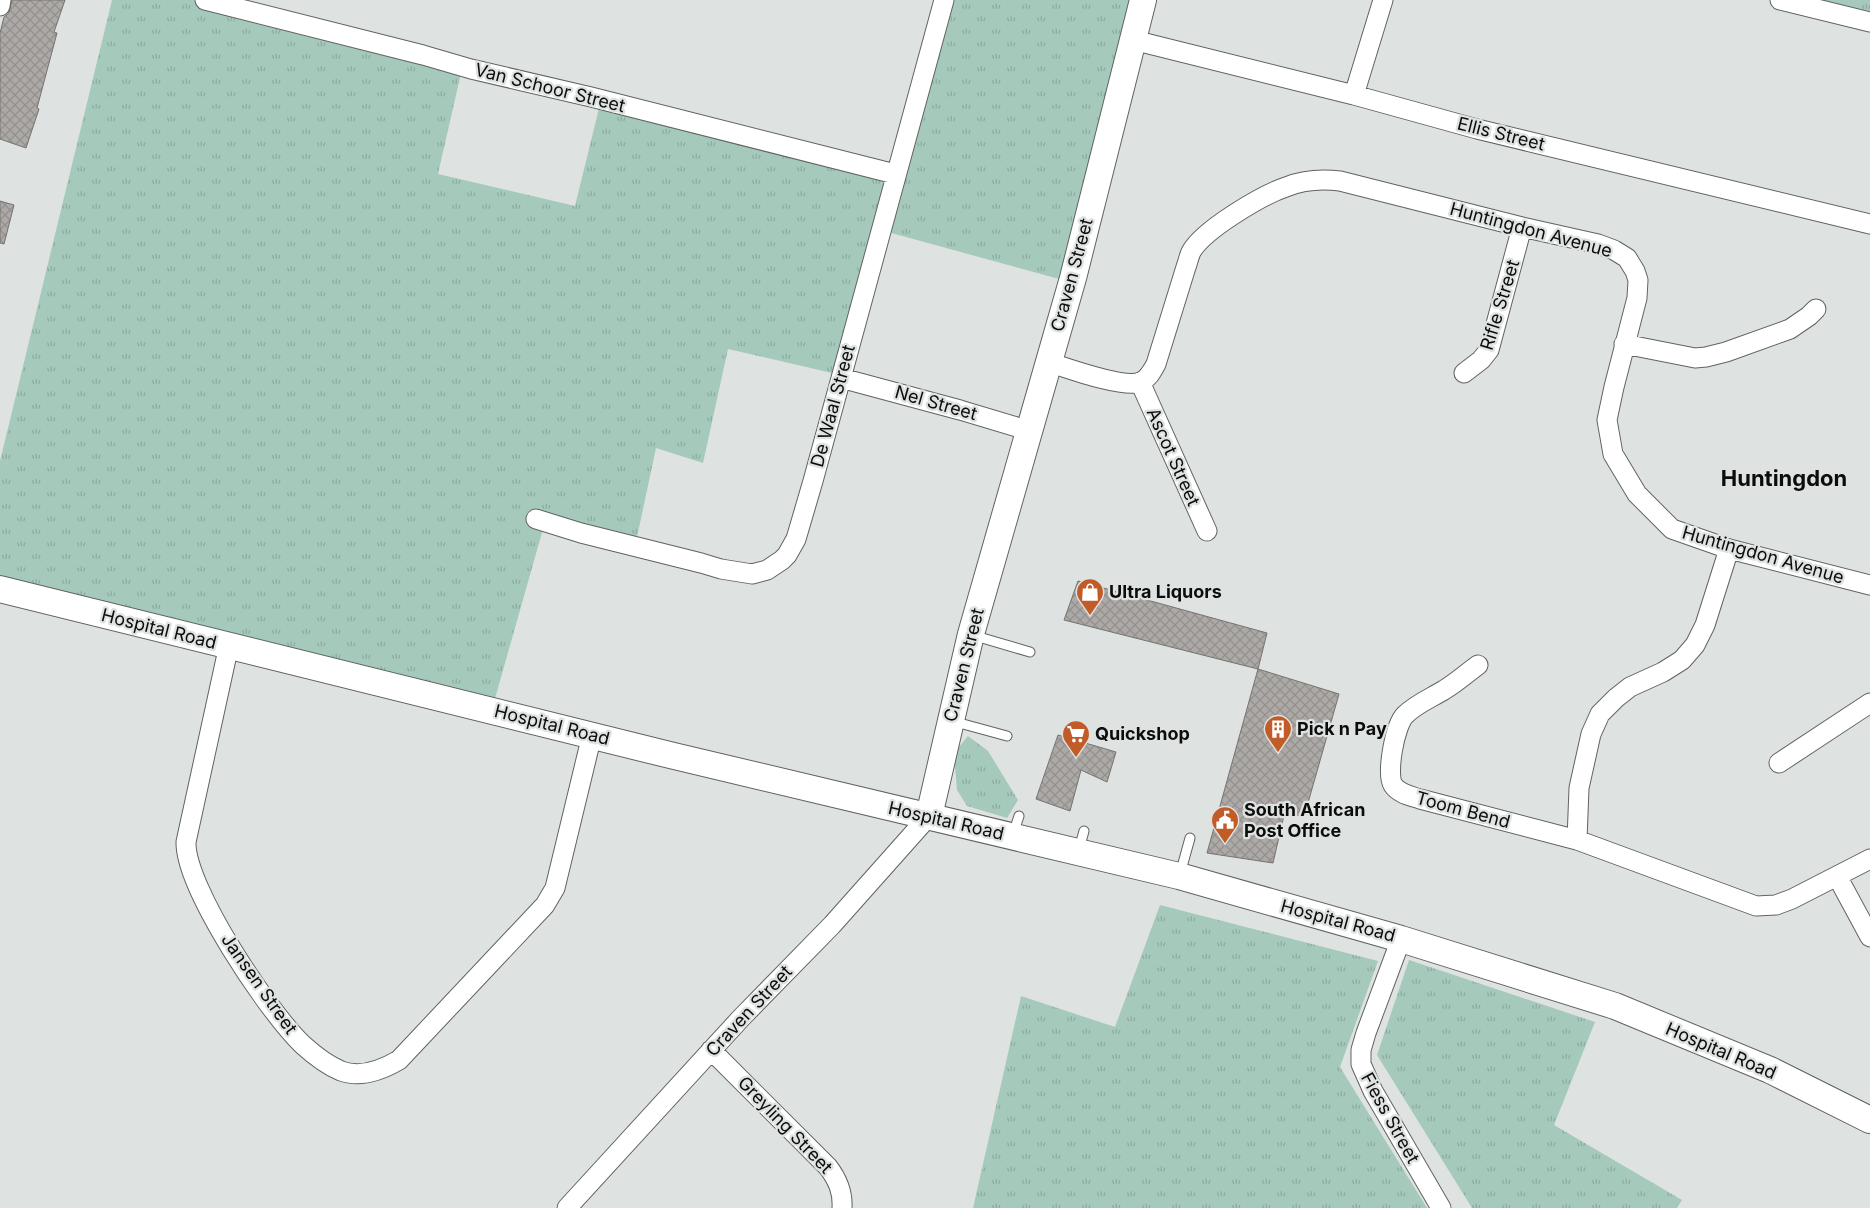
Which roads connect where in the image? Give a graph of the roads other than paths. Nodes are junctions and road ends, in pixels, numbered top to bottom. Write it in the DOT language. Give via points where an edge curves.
graph roads {
  1 [pos="1,0"];
  2 [pos="205,0"];
  3 [pos="944,0"];
  4 [pos="1143,0"];
  5 [pos="1383,0"];
  6 [pos="1780,0"];
  7 [pos="0,6"];
  8 [pos="1870,22"];
  9 [pos="1133,40"];
  10 [pos="1354,96"];
  11 [pos="895,174"];
  12 [pos="1870,224"];
  13 [pos="1522,227"];
  14 [pos="1816,309"];
  15 [pos="1624,344"];
  16 [pos="1048,362"];
  17 [pos="1464,373"];
  18 [pos="841,378"];
  19 [pos="1140,382"];
  20 [pos="1030,431"];
  21 [pos="536,519"];
  22 [pos="1207,531"];
  23 [pos="1729,549"];
  24 [pos="1870,585"];
  25 [pos="0,589"];
  26 [pos="971,634"];
  27 [pos="229,645"];
  28 [pos="1030,652"];
  29 [pos="1478,665"];
  30 [pos="1870,703"];
  31 [pos="950,720"];
  32 [pos="592,735"];
  33 [pos="1007,736"];
  34 [pos="1780,763"];
  35 [pos="929,816"];
  36 [pos="1190,838"];
  37 [pos="1577,840"];
  38 [pos="1870,859"];
  39 [pos="1180,876"];
  40 [pos="1837,876"];
  41 [pos="1870,937"];
  42 [pos="1401,939"];
  43 [pos="711,1050"];
  44 [pos="1870,1120"];
  45 [pos="567,1208"];
  46 [pos="842,1208"];
  47 [pos="1441,1208"];
  1 -- 7 [label="street"];
  2 -- 11 [label="street, Van Schoor Street"];
  3 -- 11 [label="street, De Waal Street"];
  4 -- 9 [label="main road, Craven Street"];
  5 -- 10 [label="street"];
  6 -- 8 [label="street"];
  9 -- 10 [label="street, Ellis Street"];
  9 -- 16 [label="main road, Craven Street" via="1073,278"];
  10 -- 12 [label="street, Ellis Street"];
  11 -- 18 [label="street, De Waal Street"];
  13 -- 15 [label="street, Huntingdon Avenue" via="1598,244 1627,258 1638,280 1637,298"];
  13 -- 17 [label="street, Rifle Street" via="1489,350 1482,360"];
  13 -- 19 [label="street, Huntingdon Avenue" via="1340,181 1309,181 1286,187 1222,222 1191,252 1156,364 1147,378"];
  14 -- 15 [label="street" via="1790,329 1706,357 1695,358"];
  15 -- 23 [label="street, Huntingdon Avenue" via="1607,420 1612,454 1636,494 1672,529"];
  16 -- 19 [label="street" via="1113,381"];
  16 -- 20 [label="main road, Craven Street"];
  18 -- 20 [label="street, Nel Street"];
  18 -- 21 [label="street, De Waal Street" via="796,539 788,555 767,570 752,574 721,569"];
  19 -- 22 [label="street, Ascot Street"];
  20 -- 26 [label="main road, Craven Street"];
  23 -- 24 [label="street, Huntingdon Avenue"];
  23 -- 37 [label="street" via="1705,625 1695,645 1682,660 1630,687 1600,714 1591,734 1579,788"];
  25 -- 27 [label="main road, Hospital Road"];
  26 -- 28 [label="lane"];
  26 -- 31 [label="main road, Craven Street"];
  27 -- 32 [label="main road, Hospital Road"];
  27 -- 32 [label="street, Jansen Street" via="186,850 205,902 268,1002 304,1045 330,1066 342,1071 372,1072 399,1060 545,905 555,888"];
  29 -- 37 [label="street, Toom Bend" via="1403,716 1390,769 1394,786 1420,799"];
  30 -- 34 [label="street"];
  31 -- 33 [label="lane"];
  31 -- 35 [label="main road, Craven Street"];
  32 -- 35 [label="main road, Hospital Road"];
  35 -- 39 [label="main road, Hospital Road" via="1016,826 1081,841"];
  35 -- 43 [label="street, Craven Street" via="832,924"];
  36 -- 39 [label="lane"];
  37 -- 40 [label="street" via="1756,906 1776,905"];
  38 -- 40 [label="street"];
  39 -- 42 [label="main road, Hospital Road"];
  40 -- 41 [label="street"];
  42 -- 44 [label="main road, Hospital Road" via="1614,1006 1761,1066"];
  42 -- 47 [label="street, Fiess Street" via="1366,1032 1361,1064 1372,1091"];
  43 -- 45 [label="street, Craven Street"];
  43 -- 46 [label="street, Greyling Street" via="828,1167 840,1187"];
}
